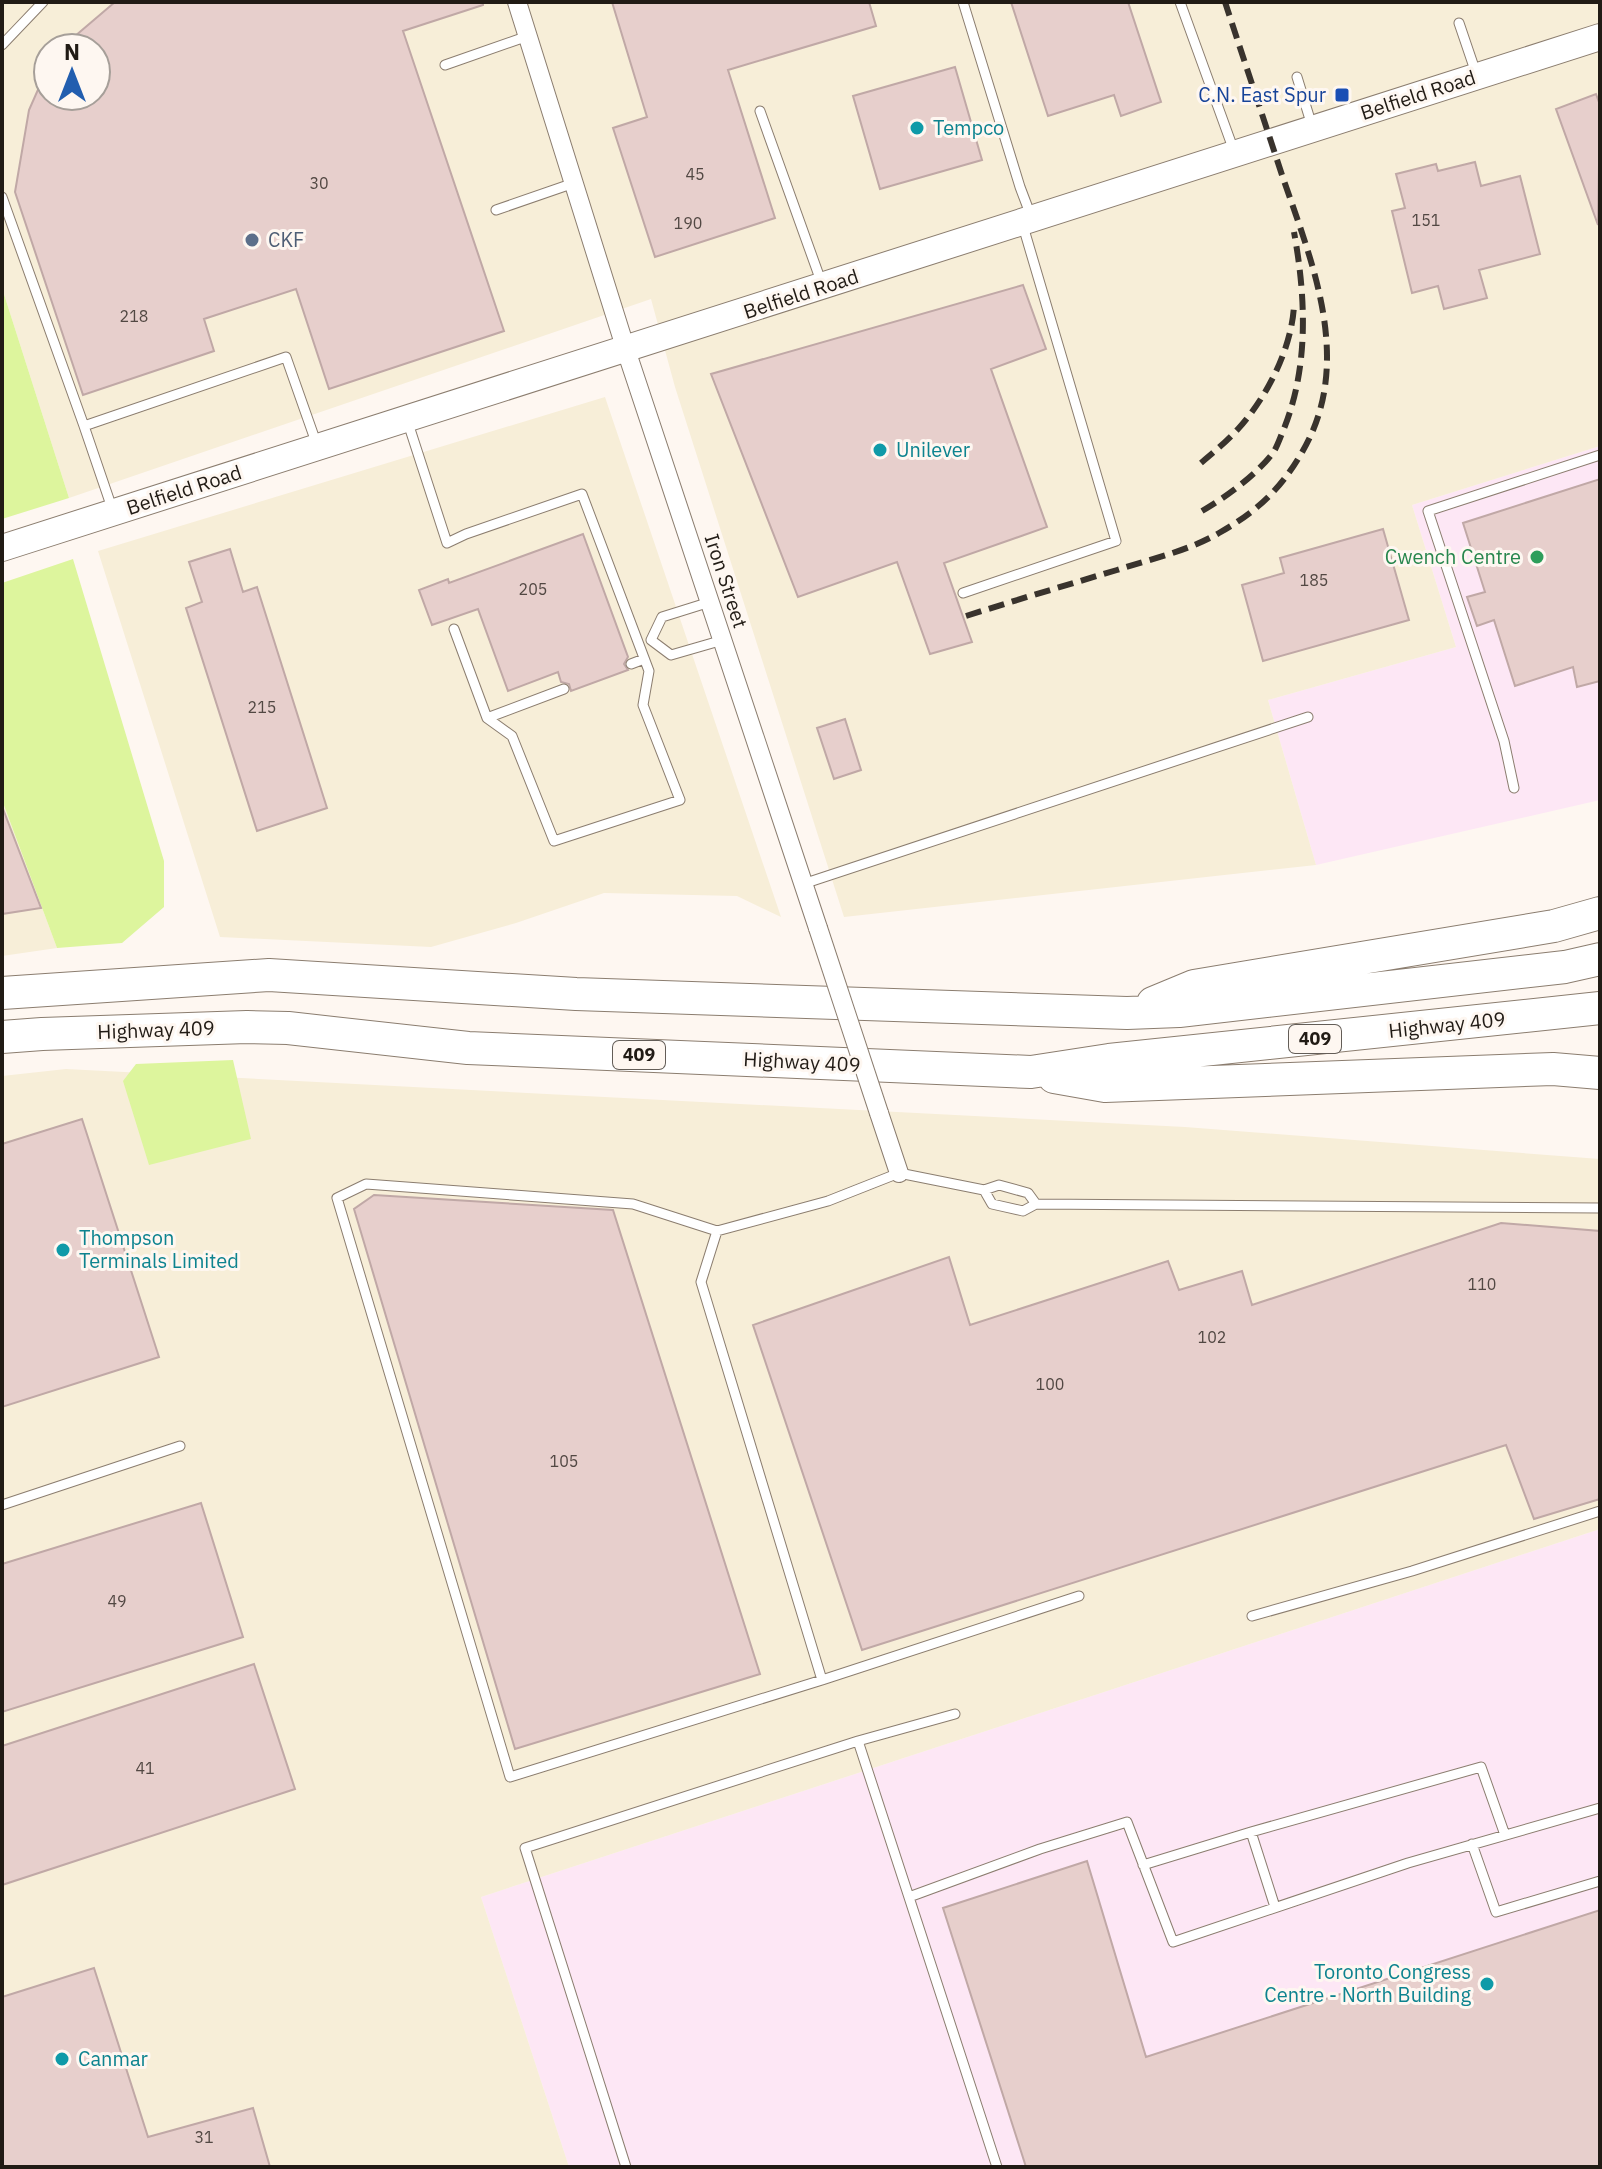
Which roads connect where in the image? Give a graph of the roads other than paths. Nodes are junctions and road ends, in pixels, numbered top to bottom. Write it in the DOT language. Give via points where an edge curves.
graph roads {
  1 [pos="43,2"];
  2 [pos="517,2"];
  3 [pos="963,2"];
  4 [pos="1180,2"];
  5 [pos="1459,23"];
  6 [pos="528,36"];
  7 [pos="1600,37"];
  8 [pos="2,45"];
  9 [pos="445,65"];
  10 [pos="1477,76"];
  11 [pos="1297,77"];
  12 [pos="760,111"];
  13 [pos="1313,129"];
  14 [pos="1235,154"];
  15 [pos="574,183"];
  16 [pos="2,197"];
  17 [pos="496,210"];
  18 [pos="1028,221"];
  19 [pos="823,287"];
  20 [pos="626,350"];
  21 [pos="407,420"];
  22 [pos="84,426"];
  23 [pos="318,448"];
  24 [pos="1600,455"];
  25 [pos="114,513"];
  26 [pos="2,548"];
  27 [pos="963,593"];
  28 [pos="710,602"];
  29 [pos="454,629"];
  30 [pos="651,640"];
  31 [pos="723,640"];
  32 [pos="639,644"];
  33 [pos="644,659"];
  34 [pos="631,664"];
  35 [pos="564,689"];
  36 [pos="1308,717"];
  37 [pos="487,718"];
  38 [pos="1514,788"];
  39 [pos="803,884"];
  40 [pos="1600,913"];
  41 [pos="1600,959"];
  42 [pos="2,993"];
  43 [pos="1600,1008"];
  44 [pos="1127,1013"];
  45 [pos="2,1037"];
  46 [pos="1031,1072"];
  47 [pos="1600,1073"];
  48 [pos="899,1173"];
  49 [pos="984,1190"];
  50 [pos="1036,1204"];
  51 [pos="1600,1208"];
  52 [pos="717,1231"];
  53 [pos="180,1446"];
  54 [pos="2,1505"];
  55 [pos="1600,1511"];
  56 [pos="1079,1596"];
  57 [pos="1252,1616"];
  58 [pos="822,1680"];
  59 [pos="955,1714"];
  60 [pos="858,1741"];
  61 [pos="1600,1808"];
  62 [pos="1251,1832"];
  63 [pos="1505,1835"];
  64 [pos="1472,1844"];
  65 [pos="1143,1865"];
  66 [pos="1600,1881"];
  67 [pos="909,1897"];
  68 [pos="1275,1907"];
  69 [pos="626,2167"];
  70 [pos="997,2167"];
  1 -- 8 [label="lane"];
  2 -- 6 [label="street, Iron Street"];
  3 -- 18 [label="lane"];
  4 -- 14 [label="lane"];
  5 -- 10 [label="lane"];
  6 -- 9 [label="lane"];
  6 -- 15 [label="street, Iron Street"];
  7 -- 10 [label="main road, Belfield Road"];
  10 -- 13 [label="main road, Belfield Road"];
  11 -- 13 [label="lane"];
  12 -- 19 [label="lane"];
  13 -- 14 [label="main road, Belfield Road"];
  14 -- 18 [label="main road, Belfield Road"];
  15 -- 17 [label="lane"];
  15 -- 20 [label="street, Iron Street"];
  16 -- 22 [label="lane"];
  18 -- 19 [label="main road, Belfield Road"];
  18 -- 27 [label="lane" via="1116,541"];
  19 -- 20 [label="main road, Belfield Road"];
  20 -- 21 [label="main road, Belfield Road"];
  20 -- 28 [label="street, Iron Street"];
  21 -- 23 [label="main road, Belfield Road"];
  21 -- 32 [label="lane" via="447,543 582,494"];
  22 -- 23 [label="lane" via="286,357"];
  22 -- 25 [label="lane"];
  23 -- 25 [label="main road, Belfield Road"];
  24 -- 38 [label="lane" via="1428,511 1504,741"];
  25 -- 26 [label="main road, Belfield Road"];
  28 -- 30 [label="lane" via="662,617"];
  28 -- 31 [label="street, Iron Street"];
  29 -- 37 [label="lane"];
  30 -- 31 [label="lane" via="671,655"];
  30 -- 32 [label="lane"];
  31 -- 39 [label="street, Iron Street"];
  32 -- 33 [label="lane"];
  33 -- 34 [label="lane"];
  33 -- 37 [label="lane" via="649,671 643,705 680,800 554,841 512,736"];
  35 -- 37 [label="lane"];
  36 -- 39 [label="lane"];
  39 -- 48 [label="street, Iron Street, bridge"];
  40 -- 44 [label="highway" via="1538,929 1194,986"];
  41 -- 44 [label="highway, 409" via="1534,971"];
  42 -- 44 [label="highway, 409" via="269,975 576,994"];
  43 -- 46 [label="highway, Highway 409 / 409"];
  45 -- 46 [label="highway, Highway 409 / 409" via="288,1028 468,1048"];
  46 -- 47 [label="highway" via="1105,1086 1553,1069"];
  48 -- 49 [label="lane"];
  48 -- 52 [label="lane" via="828,1201"];
  49 -- 50 [label="lane" via="999,1185 1028,1193"];
  49 -- 50 [label="lane" via="992,1204 1023,1211"];
  50 -- 51 [label="lane"];
  52 -- 58 [label="lane" via="701,1282"];
  52 -- 58 [label="lane" via="633,1204 366,1184 337,1198 510,1777"];
  53 -- 54 [label="lane"];
  55 -- 57 [label="lane"];
  56 -- 58 [label="lane"];
  59 -- 60 [label="lane"];
  60 -- 67 [label="lane"];
  60 -- 69 [label="lane" via="525,1848"];
  61 -- 63 [label="lane"];
  62 -- 63 [label="lane" via="1481,1767"];
  62 -- 65 [label="lane"];
  62 -- 68 [label="lane"];
  63 -- 64 [label="lane"];
  64 -- 66 [label="lane" via="1496,1912"];
  64 -- 68 [label="lane"];
  65 -- 67 [label="lane" via="1127,1822"];
  65 -- 68 [label="lane" via="1173,1942"];
  67 -- 70 [label="lane"];
}
